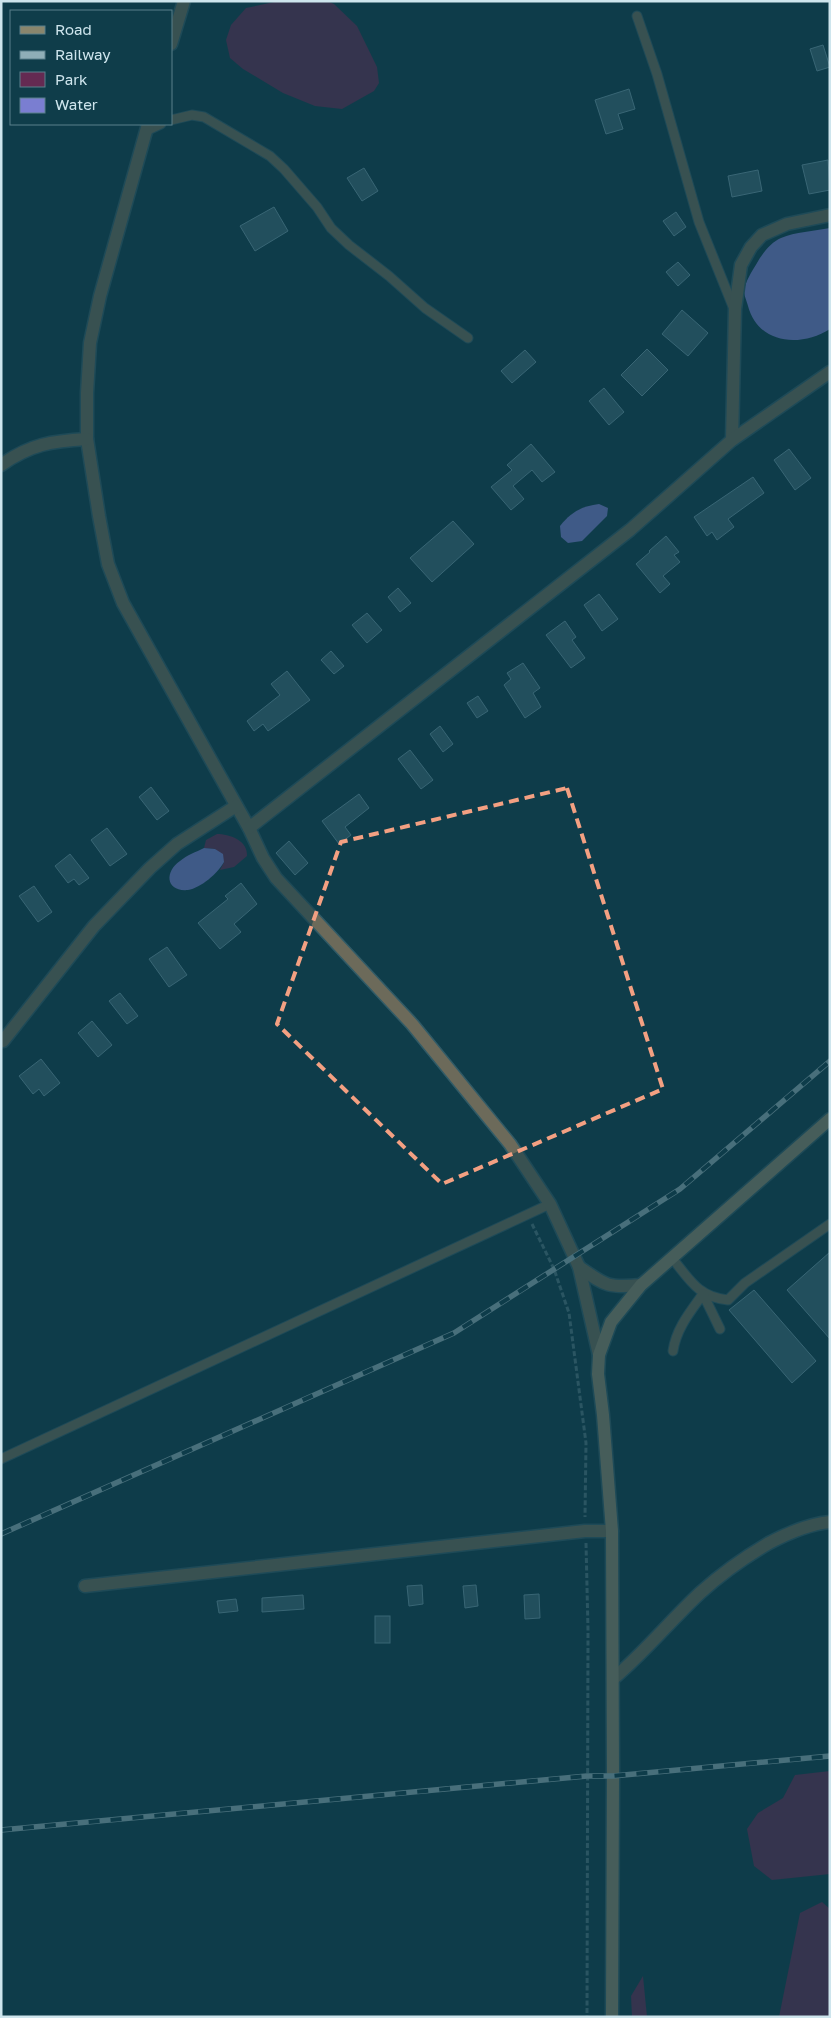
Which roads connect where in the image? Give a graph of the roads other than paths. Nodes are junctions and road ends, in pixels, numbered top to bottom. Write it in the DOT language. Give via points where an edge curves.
graph roads {
  1 [pos="184,1"];
  2 [pos="637,16"];
  3 [pos="172,41"];
  4 [pos="172,120"];
  5 [pos="147,128"];
  6 [pos="830,215"];
  7 [pos="734,309"];
  8 [pos="468,338"];
  9 [pos="830,372"];
  10 [pos="87,439"];
  11 [pos="732,440"];
  12 [pos="1,465"];
  13 [pos="236,806"];
  14 [pos="249,828"];
  15 [pos="2,1043"];
  16 [pos="830,1119"];
  17 [pos="550,1204"];
  18 [pos="830,1224"];
  19 [pos="672,1258"];
  20 [pos="579,1267"];
  21 [pos="641,1285"];
  22 [pos="703,1294"];
  23 [pos="720,1329"];
  24 [pos="673,1351"];
  25 [pos="599,1355"];
  26 [pos="1,1458"];
  27 [pos="830,1522"];
  28 [pos="612,1530"];
  29 [pos="85,1586"];
  30 [pos="613,1679"];
  31 [pos="612,2017"];
  1 -- 3 [label="street"];
  2 -- 7 [label="lane" via="700,222"];
  4 -- 8 [label="lane" via="192,115 204,117 270,156 349,246 425,308"];
  5 -- 10 [label="street" via="123,208 90,343"];
  6 -- 7 [label="street" via="787,224 762,235 741,265"];
  7 -- 11 [label="street"];
  9 -- 11 [label="street"];
  10 -- 12 [label="street" via="52,441"];
  10 -- 13 [label="street" via="108,564 123,603"];
  11 -- 14 [label="street" via="630,530"];
  13 -- 14 [label="street"];
  13 -- 15 [label="street" via="177,844 150,868 94,926"];
  14 -- 17 [label="street" via="276,878 412,1024 510,1144"];
  16 -- 19 [label="street"];
  17 -- 20 [label="street"];
  17 -- 26 [label="lane"];
  18 -- 22 [label="lane" via="745,1283 728,1300"];
  19 -- 21 [label="street"];
  19 -- 22 [label="lane"];
  20 -- 21 [label="street" via="602,1283 617,1288"];
  20 -- 25 [label="street"];
  21 -- 25 [label="street" via="611,1322"];
  22 -- 23 [label="lane"];
  22 -- 24 [label="lane" via="681,1325"];
  25 -- 28 [label="street"];
  27 -- 30 [label="street" via="812,1523 749,1554 701,1592 636,1660"];
  28 -- 29 [label="street"];
  28 -- 30 [label="street"];
  30 -- 31 [label="street"];
}
